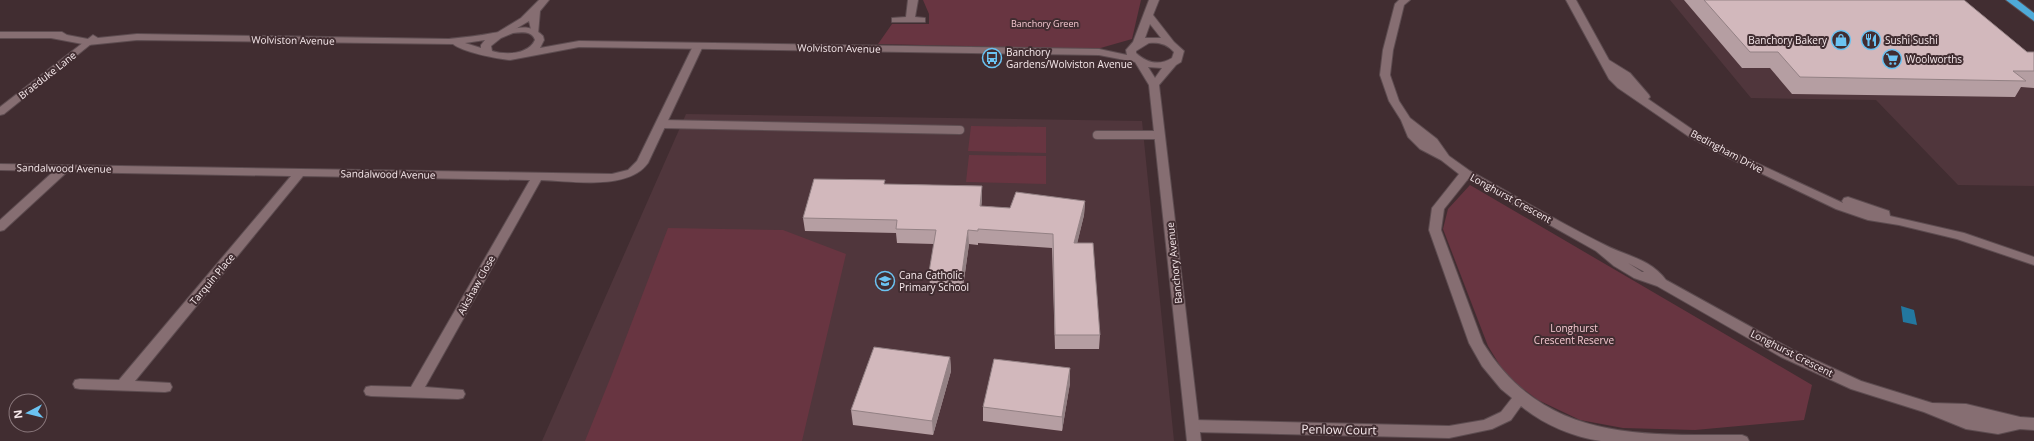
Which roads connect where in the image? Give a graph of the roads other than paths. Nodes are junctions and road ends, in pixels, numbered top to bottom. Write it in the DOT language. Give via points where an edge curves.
graph roads {
  1 [pos="544,0"];
  2 [pos="913,0"];
  3 [pos="1154,0"];
  4 [pos="1571,0"];
  5 [pos="2011,0"];
  6 [pos="1401,1"];
  7 [pos="536,12"];
  8 [pos="1149,16"];
  9 [pos="2034,18"];
  10 [pos="895,20"];
  11 [pos="910,20"];
  12 [pos="922,20"];
  13 [pos="536,33"];
  14 [pos="0,35"];
  15 [pos="498,35"];
  16 [pos="91,40"];
  17 [pos="449,42"];
  18 [pos="1170,43"];
  19 [pos="579,44"];
  20 [pos="1136,44"];
  21 [pos="698,46"];
  22 [pos="1099,52"];
  23 [pos="487,53"];
  24 [pos="525,53"];
  25 [pos="1139,61"];
  26 [pos="1172,63"];
  27 [pos="1154,86"];
  28 [pos="0,112"];
  29 [pos="661,124"];
  30 [pos="960,130"];
  31 [pos="1097,135"];
  32 [pos="1160,135"];
  33 [pos="0,167"];
  34 [pos="64,168"];
  35 [pos="300,172"];
  36 [pos="1466,173"];
  37 [pos="536,177"];
  38 [pos="0,227"];
  39 [pos="2034,261"];
  40 [pos="80,384"];
  41 [pos="123,385"];
  42 [pos="165,387"];
  43 [pos="371,391"];
  44 [pos="415,392"];
  45 [pos="458,394"];
  46 [pos="1520,397"];
  47 [pos="2027,423"];
  48 [pos="1193,426"];
  49 [pos="1194,441"];
  50 [pos="1742,441"];
  1 -- 7 [label="street"];
  2 -- 11 [label="street"];
  3 -- 8 [label="street"];
  4 -- 39 [label="street, Bedingham Drive" via="1613,77 1622,86 1692,134 1847,209 1960,236"];
  5 -- 9 [label="highway"];
  6 -- 36 [label="street, Longhurst Crescent" via="1388,50 1385,75 1394,101 1412,135 1424,147"];
  7 -- 13 [label="street" via="533,24"];
  7 -- 15 [label="street" via="521,24"];
  8 -- 18 [label="street"];
  8 -- 20 [label="street"];
  10 -- 11 [label="street"];
  11 -- 12 [label="street"];
  13 -- 15 [label="street, Wolviston Avenue" via="523,30"];
  13 -- 19 [label="street, Wolviston Avenue"];
  13 -- 24 [label="street" via="540,38 537,46"];
  14 -- 16 [label="street, Wolviston Avenue" via="55,36"];
  15 -- 17 [label="street, Wolviston Avenue"];
  15 -- 23 [label="street" via="486,45"];
  16 -- 17 [label="street, Wolviston Avenue" via="137,37"];
  16 -- 28 [label="street, Braeduke Lane"];
  17 -- 23 [label="street, Wolviston Avenue"];
  18 -- 20 [label="street, Wolviston Avenue" via="1153,40"];
  18 -- 26 [label="street" via="1179,51 1177,60"];
  19 -- 21 [label="street, Wolviston Avenue"];
  19 -- 24 [label="street, Wolviston Avenue"];
  20 -- 22 [label="street, Wolviston Avenue"];
  20 -- 25 [label="street, Banchory Avenue" via="1131,54"];
  21 -- 22 [label="street, Wolviston Avenue"];
  21 -- 29 [label="street, Sandalwood Avenue"];
  22 -- 25 [label="street, Wolviston Avenue"];
  23 -- 24 [label="street, Wolviston Avenue" via="503,57"];
  25 -- 26 [label="street, Wolviston Avenue" via="1157,66"];
  25 -- 27 [label="street, Banchory Avenue"];
  26 -- 27 [label="street"];
  27 -- 32 [label="street, Banchory Avenue"];
  29 -- 30 [label="lane"];
  29 -- 37 [label="street, Sandalwood Avenue" via="642,163 625,176"];
  31 -- 32 [label="lane"];
  32 -- 48 [label="street, Banchory Avenue"];
  33 -- 34 [label="street, Sandalwood Avenue"];
  34 -- 35 [label="street, Sandalwood Avenue"];
  34 -- 38 [label="street"];
  35 -- 37 [label="street, Sandalwood Avenue"];
  35 -- 41 [label="street, Tarquin Place"];
  36 -- 46 [label="street" via="1438,208 1435,230 1476,343 1487,362"];
  36 -- 47 [label="street, Longhurst Crescent" via="1600,248 1638,275 1662,283 1786,353 1856,385 1929,408 1966,423 1998,428"];
  37 -- 44 [label="street, Aikshaw Close"];
  40 -- 41 [label="street"];
  41 -- 42 [label="street"];
  43 -- 44 [label="street"];
  44 -- 45 [label="street"];
  46 -- 48 [label="street, Penlow Court" via="1506,416 1487,425 1449,432"];
  46 -- 50 [label="street" via="1540,413 1587,433 1637,441"];
  48 -- 49 [label="street, Banchory Avenue"];
}
